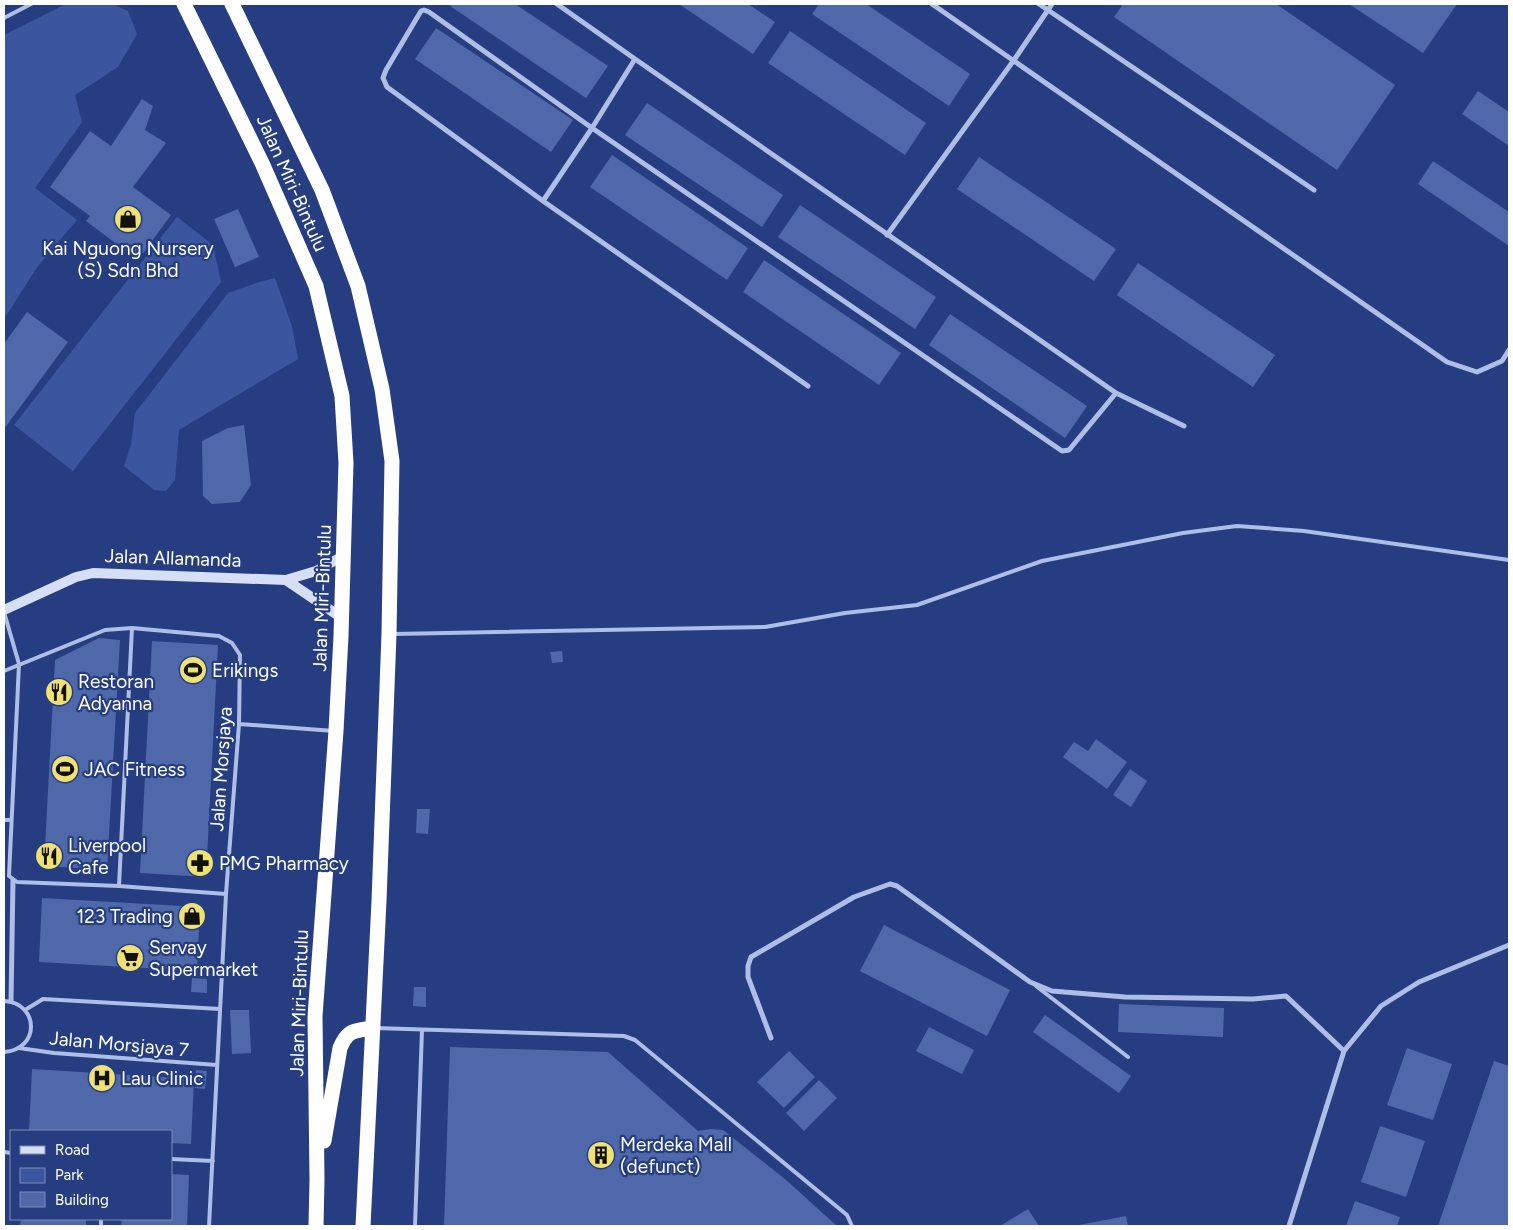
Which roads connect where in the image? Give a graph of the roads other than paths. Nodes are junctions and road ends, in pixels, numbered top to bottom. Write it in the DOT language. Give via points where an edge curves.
graph roads {
  1 [pos="31,4"];
  2 [pos="184,4"];
  3 [pos="232,4"];
  4 [pos="557,4"];
  5 [pos="932,4"];
  6 [pos="1039,4"];
  7 [pos="1052,4"];
  8 [pos="1048,10"];
  9 [pos="4,18"];
  10 [pos="635,59"];
  11 [pos="1014,60"];
  12 [pos="592,128"];
  13 [pos="1314,190"];
  14 [pos="543,201"];
  15 [pos="887,235"];
  16 [pos="1509,350"];
  17 [pos="808,386"];
  18 [pos="1116,393"];
  19 [pos="1184,426"];
  20 [pos="343,556"];
  21 [pos="1509,560"];
  22 [pos="286,580"];
  23 [pos="4,611"];
  24 [pos="342,618"];
  25 [pos="132,628"];
  26 [pos="389,634"];
  27 [pos="19,664"];
  28 [pos="4,671"];
  29 [pos="239,724"];
  30 [pos="336,731"];
  31 [pos="4,820"];
  32 [pos="11,820"];
  33 [pos="15,881"];
  34 [pos="119,886"];
  35 [pos="226,894"];
  36 [pos="1509,945"];
  37 [pos="1030,982"];
  38 [pos="4,1001"];
  39 [pos="11,1001"];
  40 [pos="220,1009"];
  41 [pos="26,1010"];
  42 [pos="373,1028"];
  43 [pos="422,1030"];
  44 [pos="771,1038"];
  45 [pos="19,1048"];
  46 [pos="1344,1051"];
  47 [pos="4,1052"];
  48 [pos="1128,1056"];
  49 [pos="217,1065"];
  50 [pos="172,1159"];
  51 [pos="213,1161"];
  52 [pos="317,1180"];
  53 [pos="209,1226"];
  54 [pos="316,1226"];
  55 [pos="363,1226"];
  56 [pos="415,1226"];
  57 [pos="852,1226"];
  58 [pos="1288,1226"];
  1 -- 9 [label="lane"];
  2 -- 20 [label="highway, Jalan Miri-Bintulu" via="262,163 316,286 342,396 346,463"];
  3 -- 26 [label="highway, Jalan Miri-Bintulu" via="322,190 358,286 382,389 392,461"];
  4 -- 10 [label="street"];
  5 -- 11 [label="street"];
  6 -- 8 [label="street"];
  7 -- 8 [label="street"];
  8 -- 11 [label="street"];
  8 -- 13 [label="street"];
  10 -- 12 [label="street"];
  10 -- 15 [label="street"];
  11 -- 15 [label="street"];
  11 -- 16 [label="street" via="1447,362 1477,372 1502,361"];
  12 -- 14 [label="street"];
  12 -- 14 [label="street" via="429,12 420,11 386,70 383,78 387,87"];
  12 -- 18 [label="street" via="1062,451 1069,450"];
  14 -- 17 [label="street"];
  15 -- 18 [label="street"];
  18 -- 19 [label="street"];
  20 -- 22 [label="street, Jalan Allamanda" via="316,571"];
  20 -- 24 [label="highway, Jalan Miri-Bintulu"];
  21 -- 26 [label="lane" via="1304,530 1237,526 1182,533 1042,561 917,605 766,627"];
  22 -- 23 [label="street, Jalan Allamanda" via="93,573 76,577"];
  22 -- 24 [label="street"];
  23 -- 27 [label="lane"];
  24 -- 30 [label="highway, Jalan Miri-Bintulu"];
  25 -- 27 [label="lane, Jalan Morsjaya" via="105,630"];
  25 -- 29 [label="lane, Jalan Morsjaya" via="219,636 232,644 240,655"];
  25 -- 34 [label="lane"];
  26 -- 42 [label="highway, Jalan Miri-Bintulu"];
  27 -- 28 [label="lane, Jalan Morsjaya"];
  27 -- 32 [label="lane"];
  29 -- 30 [label="lane"];
  29 -- 35 [label="lane, Jalan Morsjaya"];
  30 -- 52 [label="highway, Jalan Miri-Bintulu" via="315,1016"];
  31 -- 32 [label="lane"];
  32 -- 33 [label="lane" via="9,876"];
  33 -- 34 [label="lane"];
  33 -- 39 [label="street"];
  34 -- 35 [label="lane"];
  35 -- 40 [label="lane, Jalan Morsjaya"];
  36 -- 46 [label="street" via="1419,982 1381,1006"];
  37 -- 44 [label="street" via="890,884 854,897 751,957 748,977"];
  37 -- 46 [label="street" via="1052,991 1125,997 1253,999 1286,996"];
  37 -- 48 [label="lane"];
  38 -- 39 [label="lane"];
  39 -- 41 [label="lane"];
  40 -- 41 [label="lane, Jalan Morsjaya 7" via="43,999"];
  40 -- 49 [label="lane, Jalan Morsjaya"];
  41 -- 45 [label="lane" via="30,1018 30,1035"];
  42 -- 43 [label="lane"];
  42 -- 52 [label="highway" via="352,1031 340,1048"];
  42 -- 55 [label="highway, Jalan Miri-Bintulu"];
  43 -- 56 [label="lane"];
  43 -- 57 [label="lane" via="624,1036 635,1040 847,1215"];
  45 -- 47 [label="lane"];
  45 -- 49 [label="lane, Jalan Morsjaya 7"];
  46 -- 58 [label="street"];
  49 -- 51 [label="lane, Jalan Morsjaya"];
  50 -- 51 [label="lane"];
  51 -- 53 [label="lane, Jalan Morsjaya"];
  52 -- 54 [label="highway, Jalan Miri-Bintulu"];
}
